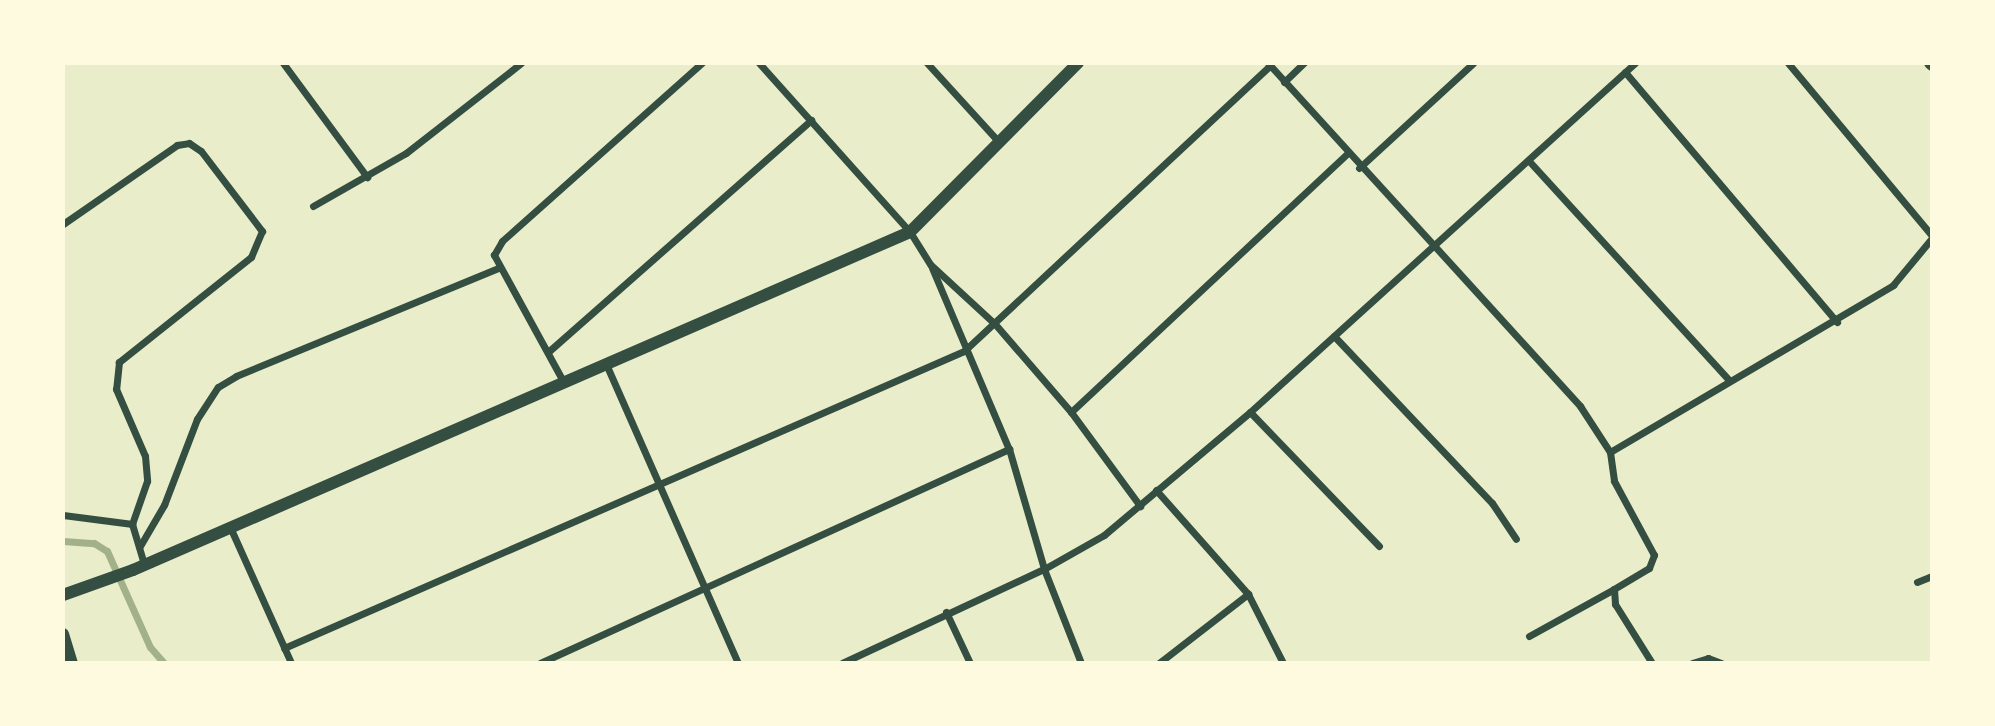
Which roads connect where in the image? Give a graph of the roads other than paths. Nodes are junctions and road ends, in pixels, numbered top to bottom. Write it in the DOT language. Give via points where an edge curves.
graph roads {
  1 [pos="283,63"];
  2 [pos="521,63"];
  3 [pos="702,63"];
  4 [pos="759,63"];
  5 [pos="927,63"];
  6 [pos="1078,63"];
  7 [pos="1304,63"];
  8 [pos="1473,63"];
  9 [pos="1635,63"];
  10 [pos="1788,63"];
  11 [pos="1269,64"];
  12 [pos="1625,72"];
  13 [pos="1284,82"];
  14 [pos="811,120"];
  15 [pos="998,141"];
  16 [pos="1347,154"];
  17 [pos="1529,161"];
  18 [pos="1359,168"];
  19 [pos="366,177"];
  20 [pos="313,206"];
  21 [pos="63,224"];
  22 [pos="910,232"];
  23 [pos="1932,237"];
  24 [pos="1434,248"];
  25 [pos="931,265"];
  26 [pos="498,268"];
  27 [pos="1836,322"];
  28 [pos="995,324"];
  29 [pos="1334,336"];
  30 [pos="964,351"];
  31 [pos="548,352"];
  32 [pos="606,364"];
  33 [pos="1728,379"];
  34 [pos="563,381"];
  35 [pos="1071,412"];
  36 [pos="1250,412"];
  37 [pos="1009,449"];
  38 [pos="1610,452"];
  39 [pos="659,484"];
  40 [pos="1156,490"];
  41 [pos="1140,506"];
  42 [pos="63,516"];
  43 [pos="132,524"];
  44 [pos="230,527"];
  45 [pos="1516,539"];
  46 [pos="140,546"];
  47 [pos="1379,546"];
  48 [pos="138,567"];
  49 [pos="1044,569"];
  50 [pos="1932,576"];
  51 [pos="1916,582"];
  52 [pos="706,588"];
  53 [pos="1614,589"];
  54 [pos="1248,594"];
  55 [pos="63,595"];
  56 [pos="946,612"];
  57 [pos="63,634"];
  58 [pos="1529,636"];
  59 [pos="284,648"];
  60 [pos="72,663"];
  61 [pos="291,663"];
  62 [pos="540,663"];
  63 [pos="738,663"];
  64 [pos="842,663"];
  65 [pos="970,663"];
  66 [pos="1081,663"];
  67 [pos="1159,663"];
  68 [pos="1283,663"];
  69 [pos="1651,663"];
  70 [pos="1692,663"];
  71 [pos="1721,663"];
  1 -- 19 [label="street"];
  2 -- 19 [label="street" via="406,153"];
  3 -- 26 [label="street" via="502,241 494,255"];
  4 -- 14 [label="street"];
  5 -- 15 [label="street"];
  6 -- 15 [label="street"];
  7 -- 13 [label="street"];
  8 -- 18 [label="street"];
  9 -- 12 [label="street"];
  10 -- 23 [label="street"];
  11 -- 13 [label="street"];
  11 -- 28 [label="street"];
  12 -- 17 [label="street"];
  12 -- 27 [label="street"];
  13 -- 16 [label="street"];
  14 -- 22 [label="street"];
  14 -- 31 [label="street"];
  15 -- 22 [label="street"];
  16 -- 18 [label="street"];
  16 -- 35 [label="street"];
  17 -- 24 [label="street"];
  17 -- 33 [label="street"];
  18 -- 24 [label="street"];
  19 -- 20 [label="street"];
  21 -- 43 [label="street" via="177,145 189,143 201,151 262,231 251,257 119,362 116,388 145,456 147,481"];
  22 -- 25 [label="street"];
  22 -- 32 [label="street"];
  23 -- 27 [label="street" via="1894,285"];
  24 -- 29 [label="street"];
  24 -- 38 [label="street" via="1580,405"];
  25 -- 28 [label="street"];
  25 -- 30 [label="street"];
  26 -- 31 [label="street"];
  26 -- 46 [label="street" via="218,387 197,419 164,505"];
  27 -- 33 [label="street"];
  28 -- 30 [label="street"];
  28 -- 35 [label="street"];
  29 -- 36 [label="street"];
  29 -- 45 [label="street" via="1492,503"];
  30 -- 37 [label="street"];
  30 -- 39 [label="street"];
  31 -- 34 [label="street"];
  32 -- 34 [label="street"];
  32 -- 39 [label="street"];
  33 -- 38 [label="street"];
  34 -- 44 [label="street"];
  35 -- 41 [label="street"];
  36 -- 40 [label="street"];
  36 -- 47 [label="street"];
  37 -- 49 [label="street"];
  37 -- 52 [label="street"];
  38 -- 53 [label="street" via="1614,481 1654,555 1649,568"];
  39 -- 52 [label="street"];
  39 -- 59 [label="street"];
  40 -- 41 [label="street"];
  40 -- 54 [label="street"];
  41 -- 49 [label="street" via="1104,535"];
  42 -- 43 [label="street"];
  43 -- 46 [label="street"];
  44 -- 48 [label="street"];
  44 -- 59 [label="street"];
  46 -- 48 [label="street"];
  48 -- 55 [label="street"];
  49 -- 56 [label="street"];
  49 -- 66 [label="street"];
  50 -- 51 [label="street"];
  52 -- 62 [label="street"];
  52 -- 63 [label="street"];
  53 -- 58 [label="street"];
  53 -- 69 [label="street" via="1615,604"];
  54 -- 67 [label="street"];
  54 -- 68 [label="street"];
  56 -- 64 [label="street"];
  56 -- 65 [label="street"];
  57 -- 60 [label="street"];
  59 -- 61 [label="street"];
  70 -- 71 [label="street" via="1708,658"];
}
